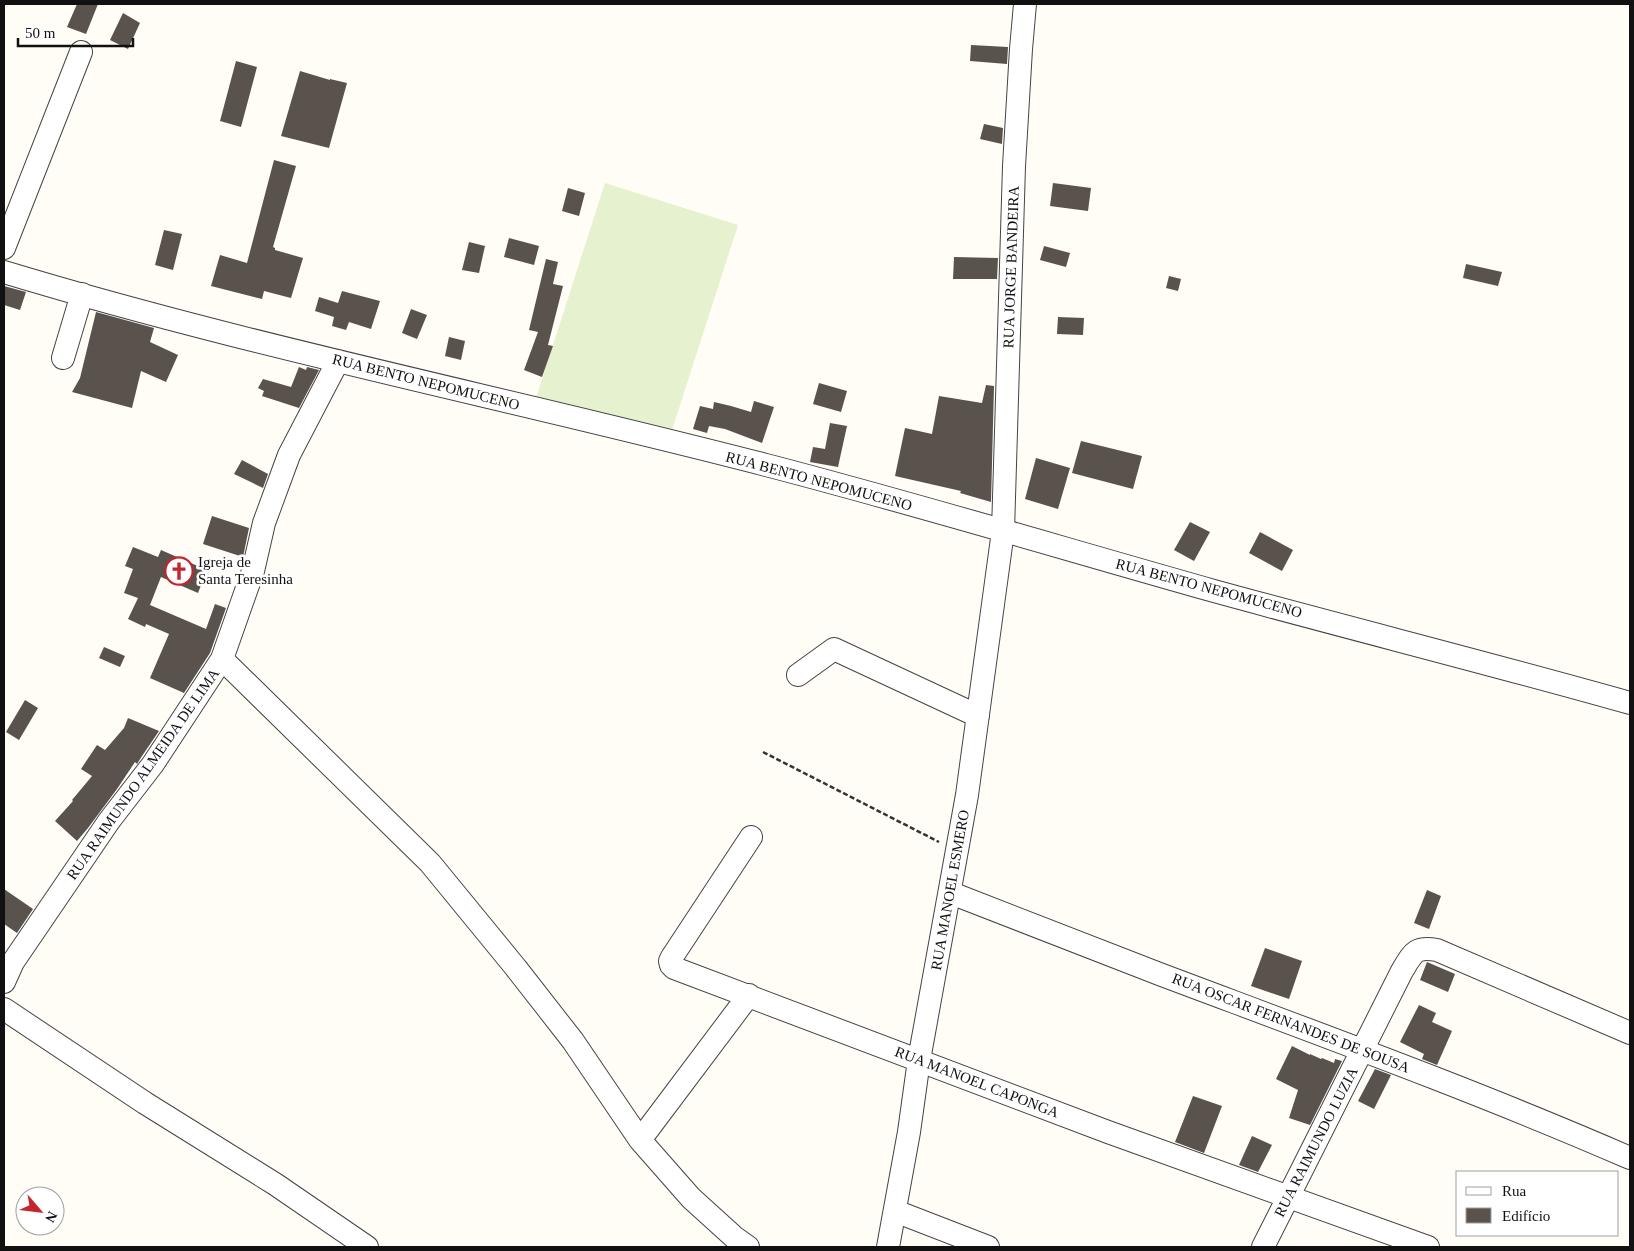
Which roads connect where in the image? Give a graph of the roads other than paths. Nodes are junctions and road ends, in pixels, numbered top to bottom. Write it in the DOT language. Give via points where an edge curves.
graph roads {
  1 [pos="1026,4"];
  2 [pos="80,52"];
  3 [pos="4,248"];
  4 [pos="4,272"];
  5 [pos="82,294"];
  6 [pos="63,358"];
  7 [pos="338,361"];
  8 [pos="1003,531"];
  9 [pos="222,659"];
  10 [pos="798,675"];
  11 [pos="1630,703"];
  12 [pos="978,716"];
  13 [pos="751,837"];
  14 [pos="951,893"];
  15 [pos="5,974"];
  16 [pos="749,995"];
  17 [pos="4,1009"];
  18 [pos="1630,1033"];
  19 [pos="1363,1049"];
  20 [pos="919,1060"];
  21 [pos="640,1140"];
  22 [pos="1630,1158"];
  23 [pos="1288,1196"];
  24 [pos="895,1211"];
  25 [pos="367,1247"];
  26 [pos="748,1247"];
  27 [pos="888,1247"];
  28 [pos="988,1247"];
  29 [pos="1263,1247"];
  30 [pos="1428,1247"];
  1 -- 8 [label="street, RUA JORGE BANDEIRA" via="1014,166"];
  2 -- 3 [label="street"];
  4 -- 5 [label="street, RUA BENTO NEPOMUCENO"];
  5 -- 6 [label="street"];
  5 -- 7 [label="street, RUA BENTO NEPOMUCENO"];
  7 -- 8 [label="street, RUA BENTO NEPOMUCENO" via="766,465"];
  7 -- 9 [label="street, RUA RAIMUNDO ALMEIDA DE LIMA" via="289,454"];
  8 -- 11 [label="street, RUA BENTO NEPOMUCENO"];
  8 -- 12 [label="street, RUA MANOEL ESMERO"];
  9 -- 15 [label="street, RUA RAIMUNDO ALMEIDA DE LIMA" via="154,764 110,821"];
  9 -- 21 [label="street" via="430,863 573,1041"];
  10 -- 12 [label="street" via="834,649"];
  12 -- 14 [label="street, RUA MANOEL ESMERO"];
  13 -- 16 [label="street, RUA MANOEL CAPONGA" via="670,961 674,968"];
  14 -- 19 [label="street, RUA OSCAR FERNANDES DE SOUSA"];
  14 -- 20 [label="street, RUA MANOEL ESMERO"];
  16 -- 20 [label="street, RUA MANOEL CAPONGA"];
  16 -- 21 [label="street"];
  17 -- 25 [label="street"];
  18 -- 19 [label="street, RUA RAIMUNDO LUZIA" via="1437,950 1421,948 1408,960"];
  19 -- 22 [label="street, RUA OSCAR FERNANDES DE SOUSA" via="1549,1122"];
  19 -- 23 [label="street, RUA RAIMUNDO LUZIA"];
  20 -- 23 [label="street, RUA MANOEL CAPONGA"];
  20 -- 24 [label="street, RUA MANOEL ESMERO"];
  21 -- 26 [label="street" via="691,1198"];
  23 -- 29 [label="street, RUA RAIMUNDO LUZIA"];
  23 -- 30 [label="street, RUA MANOEL CAPONGA"];
  24 -- 27 [label="street, RUA MANOEL ESMERO"];
  24 -- 28 [label="street"];
}
